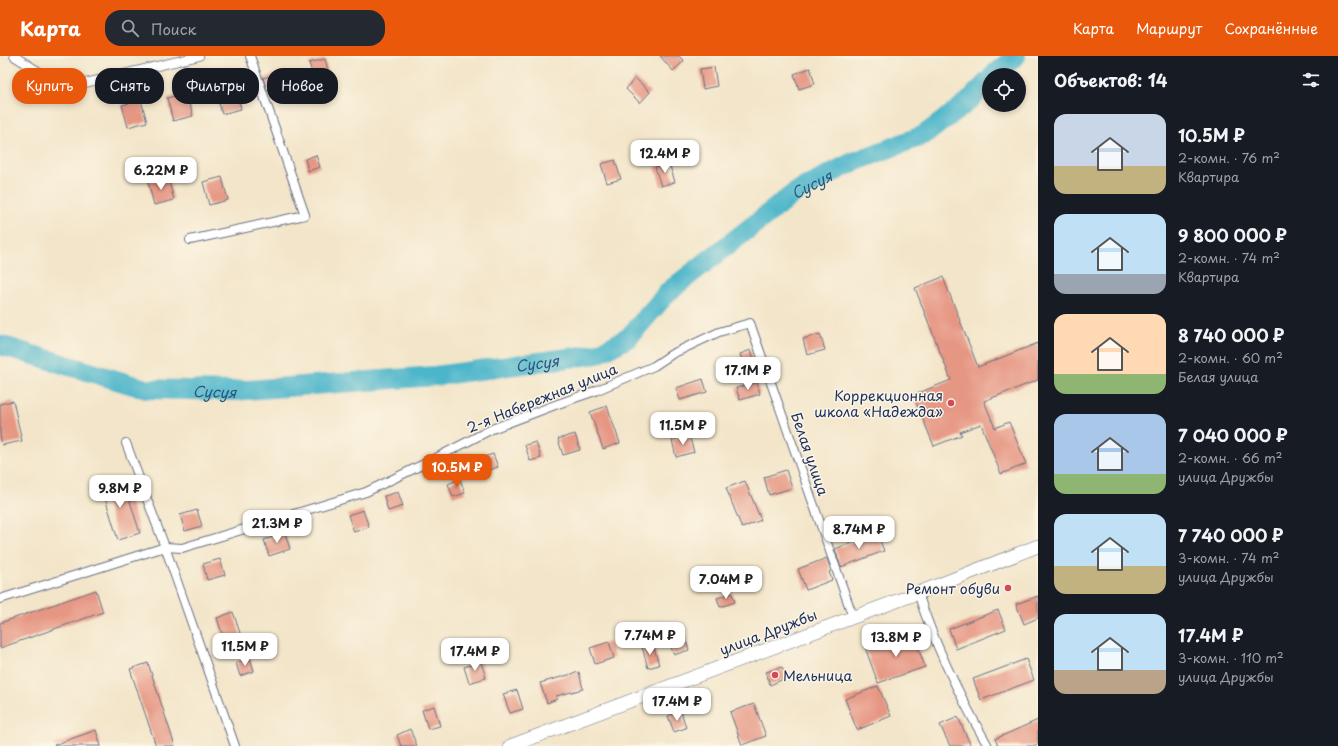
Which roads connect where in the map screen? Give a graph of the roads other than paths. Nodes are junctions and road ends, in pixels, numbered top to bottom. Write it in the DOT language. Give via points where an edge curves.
graph roads {
  1 [pos="14,56"];
  2 [pos="199,56"];
  3 [pos="250,56"];
  4 [pos="190,240"];
  5 [pos="750,323"];
  6 [pos="126,444"];
  7 [pos="1038,546"];
  8 [pos="165,547"];
  9 [pos="918,593"];
  10 [pos="0,599"];
  11 [pos="854,617"];
  12 [pos="235,746"];
  13 [pos="510,746"];
  14 [pos="988,746"];
  1 -- 2 [label="street" via="62,85 77,85"];
  3 -- 4 [label="street" via="305,215"];
  5 -- 8 [label="street, 2-я Набережная улица" via="719,332 672,354 654,366 595,391 492,429 366,492 182,548"];
  5 -- 11 [label="street, Белая улица"];
  6 -- 8 [label="street"];
  7 -- 9 [label="main road, улица Дружбы"];
  8 -- 10 [label="street, 2-я Набережная улица"];
  8 -- 12 [label="street"];
  9 -- 11 [label="main road, улица Дружбы"];
  9 -- 14 [label="street" via="948,671"];
  11 -- 13 [label="main road, улица Дружбы"];
}
